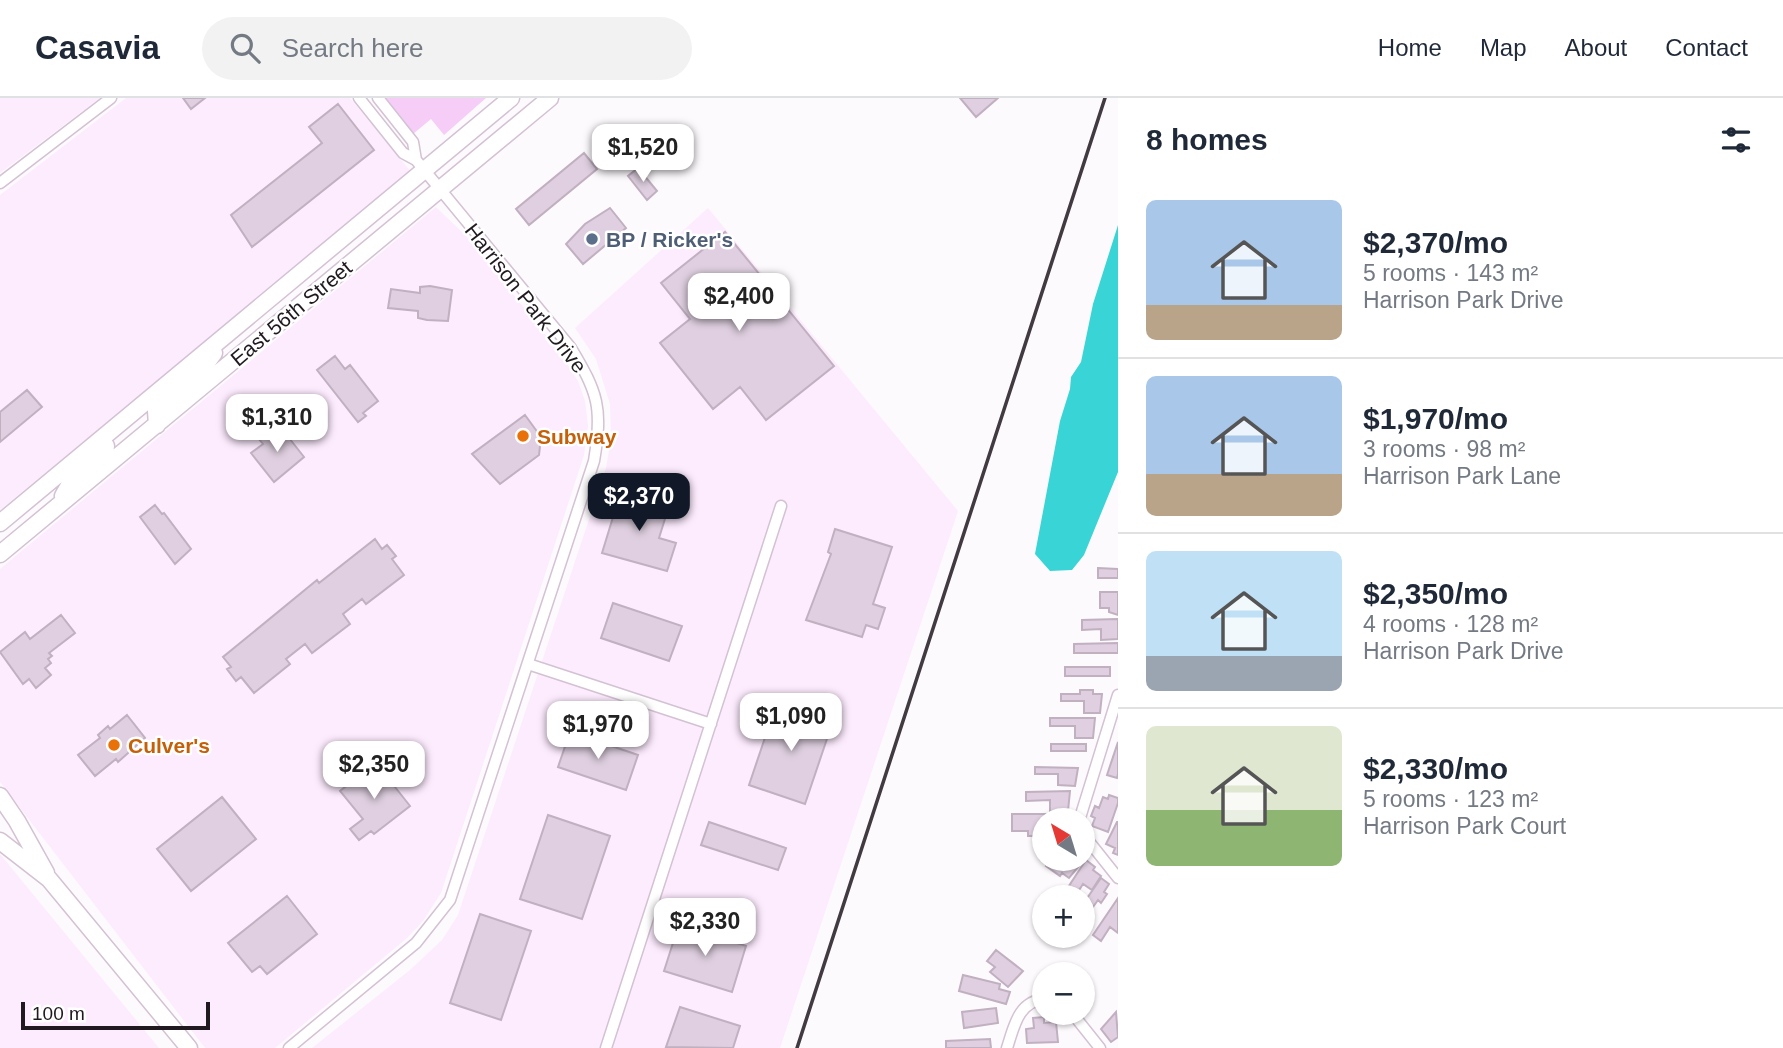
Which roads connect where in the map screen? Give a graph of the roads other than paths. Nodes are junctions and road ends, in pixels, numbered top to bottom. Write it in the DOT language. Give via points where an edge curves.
graph roads {
  1 [pos="111,98"];
  2 [pos="359,98"];
  3 [pos="378,98"];
  4 [pos="511,98"];
  5 [pos="550,98"];
  6 [pos="427,174"];
  7 [pos="0,183"];
  8 [pos="216,344"];
  9 [pos="157,425"];
  10 [pos="101,439"];
  11 [pos="63,502"];
  12 [pos="781,506"];
  13 [pos="0,523"];
  14 [pos="0,555"];
  15 [pos="528,664"];
  16 [pos="1117,699"];
  17 [pos="711,724"];
  18 [pos="0,796"];
  19 [pos="1083,808"];
  20 [pos="0,841"];
  21 [pos="1096,850"];
  22 [pos="1118,878"];
  23 [pos="49,879"];
  24 [pos="1032,1002"];
  25 [pos="1082,1025"];
  26 [pos="189,1048"];
  27 [pos="289,1048"];
  28 [pos="606,1048"];
  29 [pos="1007,1048"];
  30 [pos="1100,1048"];
  1 -- 7 [label="street"];
  2 -- 6 [label="street" via="403,153"];
  3 -- 6 [label="street" via="413,142"];
  4 -- 6 [label="main road, East 56th Street"];
  5 -- 6 [label="main road, East 56th Street"];
  6 -- 8 [label="main road, East 56th Street"];
  6 -- 9 [label="main road, East 56th Street"];
  6 -- 15 [label="street, Harrison Park Drive" via="571,348 589,378 599,411 594,461"];
  8 -- 9 [label="main road" via="200,372 156,411"];
  8 -- 10 [label="main road, East 56th Street"];
  9 -- 11 [label="main road, East 56th Street"];
  10 -- 11 [label="main road" via="104,452 71,482"];
  10 -- 13 [label="main road, East 56th Street"];
  11 -- 14 [label="main road, East 56th Street"];
  12 -- 17 [label="street"];
  15 -- 17 [label="street"];
  15 -- 27 [label="street, Harrison Park Drive" via="450,900 416,943"];
  16 -- 19 [label="street"];
  17 -- 28 [label="street"];
  18 -- 23 [label="main road"];
  20 -- 23 [label="main road"];
  21 -- 22 [label="street"];
  23 -- 26 [label="main road"];
  24 -- 29 [label="street" via="1020,1012"];
  25 -- 30 [label="street"];
}
